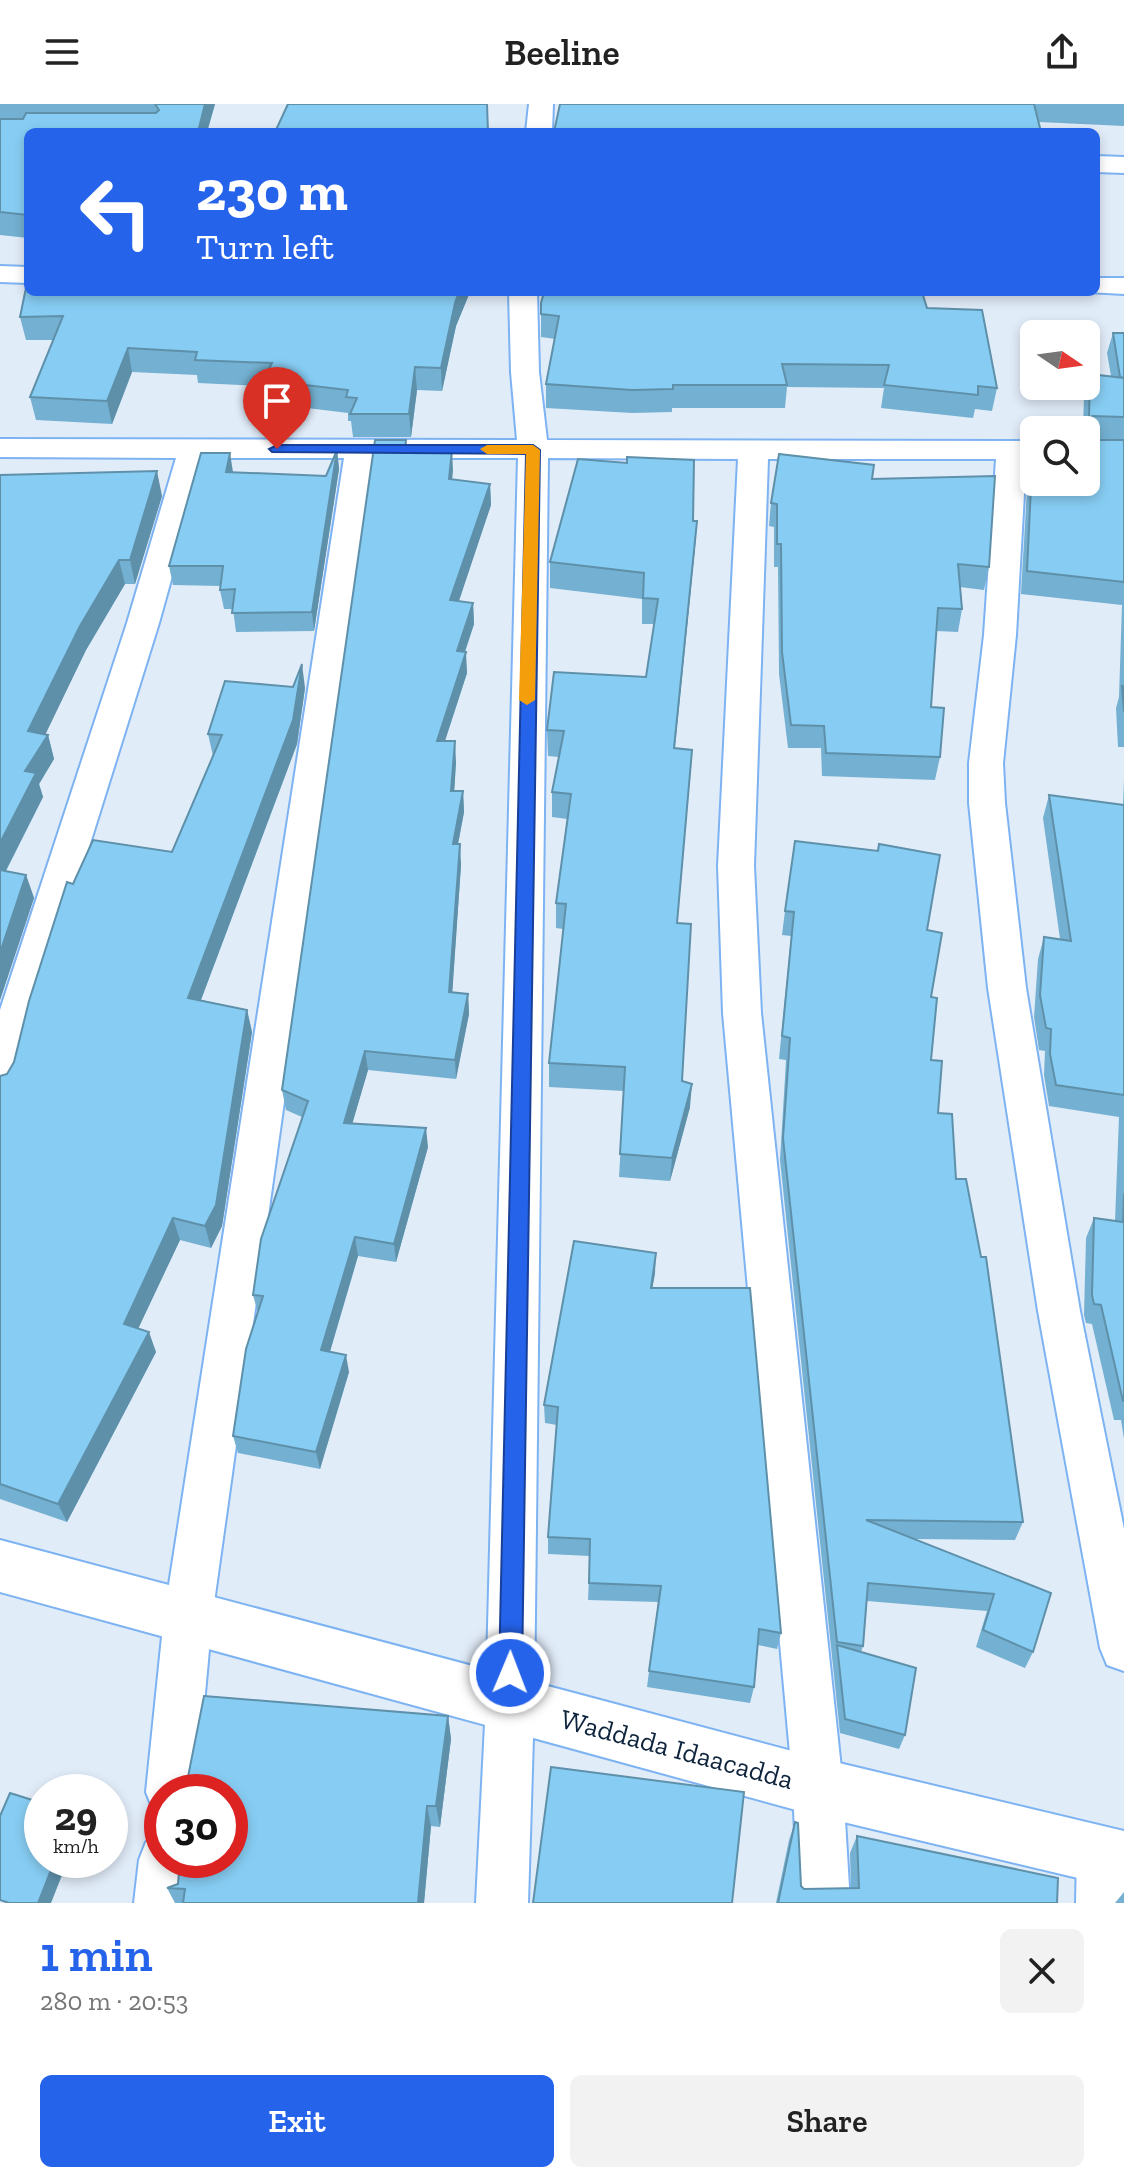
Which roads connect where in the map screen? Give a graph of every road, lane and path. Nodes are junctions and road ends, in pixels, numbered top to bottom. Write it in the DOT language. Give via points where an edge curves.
graph roads {
  1 [pos="541,104"];
  2 [pos="539,128"];
  3 [pos="1100,164"];
  4 [pos="1124,165"];
  5 [pos="0,274"];
  6 [pos="24,275"];
  7 [pos="1100,286"];
  8 [pos="1124,286"];
  9 [pos="523,296"];
  10 [pos="0,448"];
  11 [pos="193,449"];
  12 [pos="360,449"];
  13 [pos="533,450"];
  14 [pos="753,450"];
  15 [pos="1020,450"];
  16 [pos="1020,474"];
  17 [pos="0,1083"];
  18 [pos="0,1566"];
  19 [pos="188,1617"];
  20 [pos="1124,1648"];
  21 [pos="510,1704"];
  22 [pos="173,1774"];
  23 [pos="818,1787"];
  24 [pos="1109,1873"];
  25 [pos="162,1878"];
  26 [pos="160,1903"];
  27 [pos="502,1903"];
  28 [pos="824,1903"];
  1 -- 2 [label="street"];
  3 -- 4 [label="street"];
  5 -- 6 [label="street"];
  7 -- 8 [label="street"];
  9 -- 13 [label="street"];
  10 -- 11 [label="street"];
  11 -- 12 [label="street"];
  11 -- 17 [label="street"];
  12 -- 13 [label="street"];
  12 -- 19 [label="street"];
  13 -- 14 [label="street"];
  13 -- 21 [label="street"];
  14 -- 15 [label="street"];
  14 -- 23 [label="street" via="736,866 742,1013"];
  16 -- 20 [label="street" via="986,763 994,871 1007,988 1059,1311"];
  18 -- 19 [label="street, Waddada Idaacadda"];
  19 -- 21 [label="street, Waddada Idaacadda"];
  19 -- 22 [label="street"];
  21 -- 23 [label="street, Waddada Idaacadda"];
  21 -- 27 [label="street"];
  23 -- 24 [label="street, Waddada Idaacadda"];
  23 -- 28 [label="street"];
  25 -- 26 [label="street"];
}
